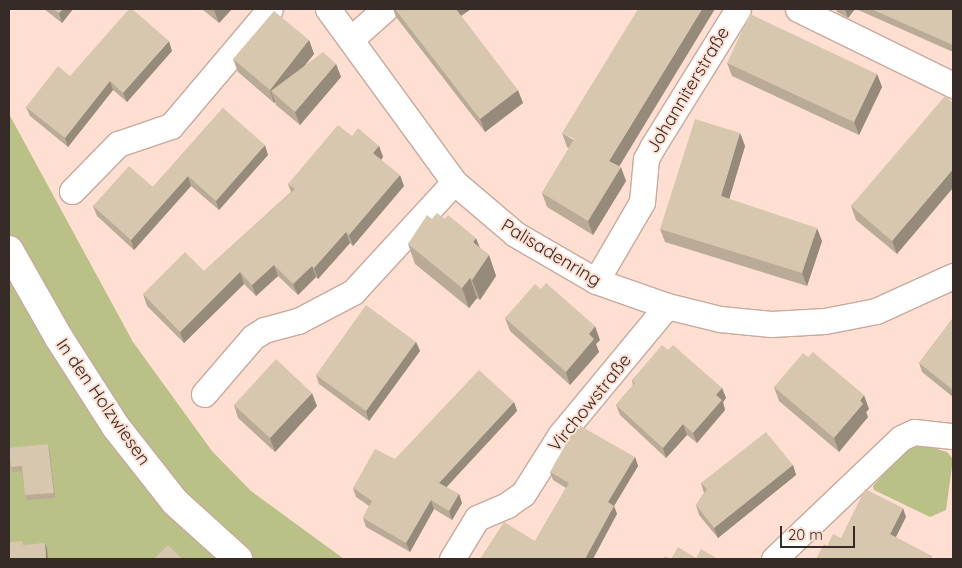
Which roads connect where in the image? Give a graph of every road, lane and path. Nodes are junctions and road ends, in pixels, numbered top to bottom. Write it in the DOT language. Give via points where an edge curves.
graph roads {
  1 [pos="270,9"];
  2 [pos="328,9"];
  3 [pos="385,9"];
  4 [pos="738,9"];
  5 [pos="799,9"];
  6 [pos="351,39"];
  7 [pos="953,85"];
  8 [pos="454,182"];
  9 [pos="72,190"];
  10 [pos="9,250"];
  11 [pos="953,276"];
  12 [pos="596,282"];
  13 [pos="667,306"];
  14 [pos="204,394"];
  15 [pos="953,436"];
  16 [pos="238,559"];
  17 [pos="452,559"];
  18 [pos="774,559"];
  1 -- 9 [label="street" via="171,126 118,144"];
  2 -- 6 [label="street, Palisadenring"];
  3 -- 6 [label="street"];
  4 -- 12 [label="street, Johanniterstraße" via="652,146 646,159 642,202"];
  5 -- 7 [label="street"];
  6 -- 8 [label="street, Palisadenring"];
  8 -- 12 [label="street, Palisadenring" via="515,234"];
  8 -- 14 [label="street" via="353,292 298,321 264,330 252,337"];
  10 -- 16 [label="street, In den Holzwiesen" via="59,338 116,427 175,502"];
  11 -- 13 [label="street, Palisadenring" via="876,311 825,321 771,324 737,321"];
  12 -- 13 [label="street, Palisadenring"];
  13 -- 17 [label="street, Virchowstraße" via="561,434 523,494 507,505 476,518"];
  15 -- 18 [label="street" via="914,432 902,438"];
}
